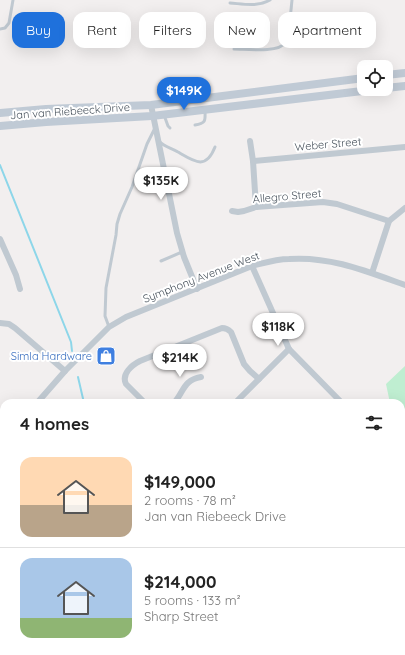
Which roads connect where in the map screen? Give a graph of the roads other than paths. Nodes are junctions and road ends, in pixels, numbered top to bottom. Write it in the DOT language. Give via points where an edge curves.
graph roads {
  1 [pos="14,0"];
  2 [pos="270,0"];
  3 [pos="292,0"];
  4 [pos="230,3"];
  5 [pos="0,29"];
  6 [pos="234,49"];
  7 [pos="405,73"];
  8 [pos="393,74"];
  9 [pos="357,79"];
  10 [pos="405,86"];
  11 [pos="393,87"];
  12 [pos="357,92"];
  13 [pos="151,105"];
  14 [pos="205,110"];
  15 [pos="0,113"];
  16 [pos="164,115"];
  17 [pos="152,116"];
  18 [pos="195,125"];
  19 [pos="0,126"];
  20 [pos="155,128"];
  21 [pos="170,128"];
  22 [pos="157,138"];
  23 [pos="250,141"];
  24 [pos="215,147"];
  25 [pos="405,147"];
  26 [pos="253,161"];
  27 [pos="256,207"];
  28 [pos="405,208"];
  29 [pos="232,211"];
  30 [pos="390,221"];
  31 [pos="0,239"];
  32 [pos="182,252"];
  33 [pos="161,261"];
  34 [pos="252,266"];
  35 [pos="372,273"];
  36 [pos="405,285"];
  37 [pos="20,289"];
  38 [pos="197,289"];
  39 [pos="0,323"];
  40 [pos="108,327"];
  41 [pos="289,349"];
  42 [pos="65,371"];
  43 [pos="201,377"];
  44 [pos="259,379"];
  45 [pos="40,399"];
  46 [pos="140,399"];
  47 [pos="178,399"];
  48 [pos="239,399"];
  49 [pos="338,399"];
  1 -- 5 [label="lane" via="9,23"];
  2 -- 4 [label="lane" via="257,5"];
  3 -- 6 [label="lane" via="285,44 271,49"];
  7 -- 8 [label="main road"];
  9 -- 13 [label="main road, Jan van Riebeeck Drive"];
  10 -- 11 [label="main road"];
  12 -- 14 [label="main road, Jan van Riebeeck Drive"];
  13 -- 15 [label="main road, Jan van Riebeeck Drive"];
  13 -- 17 [label="street"];
  14 -- 16 [label="main road, Jan van Riebeeck Drive"];
  14 -- 18 [label="lane" via="204,122"];
  16 -- 17 [label="main road, Jan van Riebeeck Drive"];
  16 -- 21 [label="lane"];
  17 -- 19 [label="main road, Jan van Riebeeck Drive"];
  17 -- 20 [label="street"];
  20 -- 22 [label="street"];
  20 -- 40 [label="lane" via="117,224 106,288 105,316"];
  22 -- 24 [label="lane" via="165,147 197,163 208,159"];
  22 -- 32 [label="street"];
  23 -- 26 [label="street"];
  25 -- 26 [label="street, Weber Street"];
  26 -- 27 [label="street"];
  27 -- 29 [label="street, Allegro Street"];
  27 -- 30 [label="street, Allegro Street" via="330,202"];
  28 -- 30 [label="street"];
  30 -- 35 [label="street"];
  31 -- 37 [label="street"];
  32 -- 33 [label="lane"];
  32 -- 38 [label="street"];
  34 -- 35 [label="street, Symphony Avenue West" via="271,261 308,259 334,262"];
  34 -- 38 [label="street, Symphony Avenue West"];
  34 -- 41 [label="street"];
  35 -- 36 [label="street, Symphony Avenue West"];
  38 -- 40 [label="street, Symphony Avenue West" via="126,317"];
  39 -- 42 [label="street" via="16,328"];
  40 -- 42 [label="street, Symphony Avenue West"];
  41 -- 44 [label="street"];
  41 -- 49 [label="street"];
  42 -- 45 [label="street, Symphony Avenue West"];
  43 -- 47 [label="street" via="189,382"];
  44 -- 46 [label="street" via="244,364 233,335 229,330 222,328 136,363 124,380"];
  44 -- 48 [label="street"];
}
